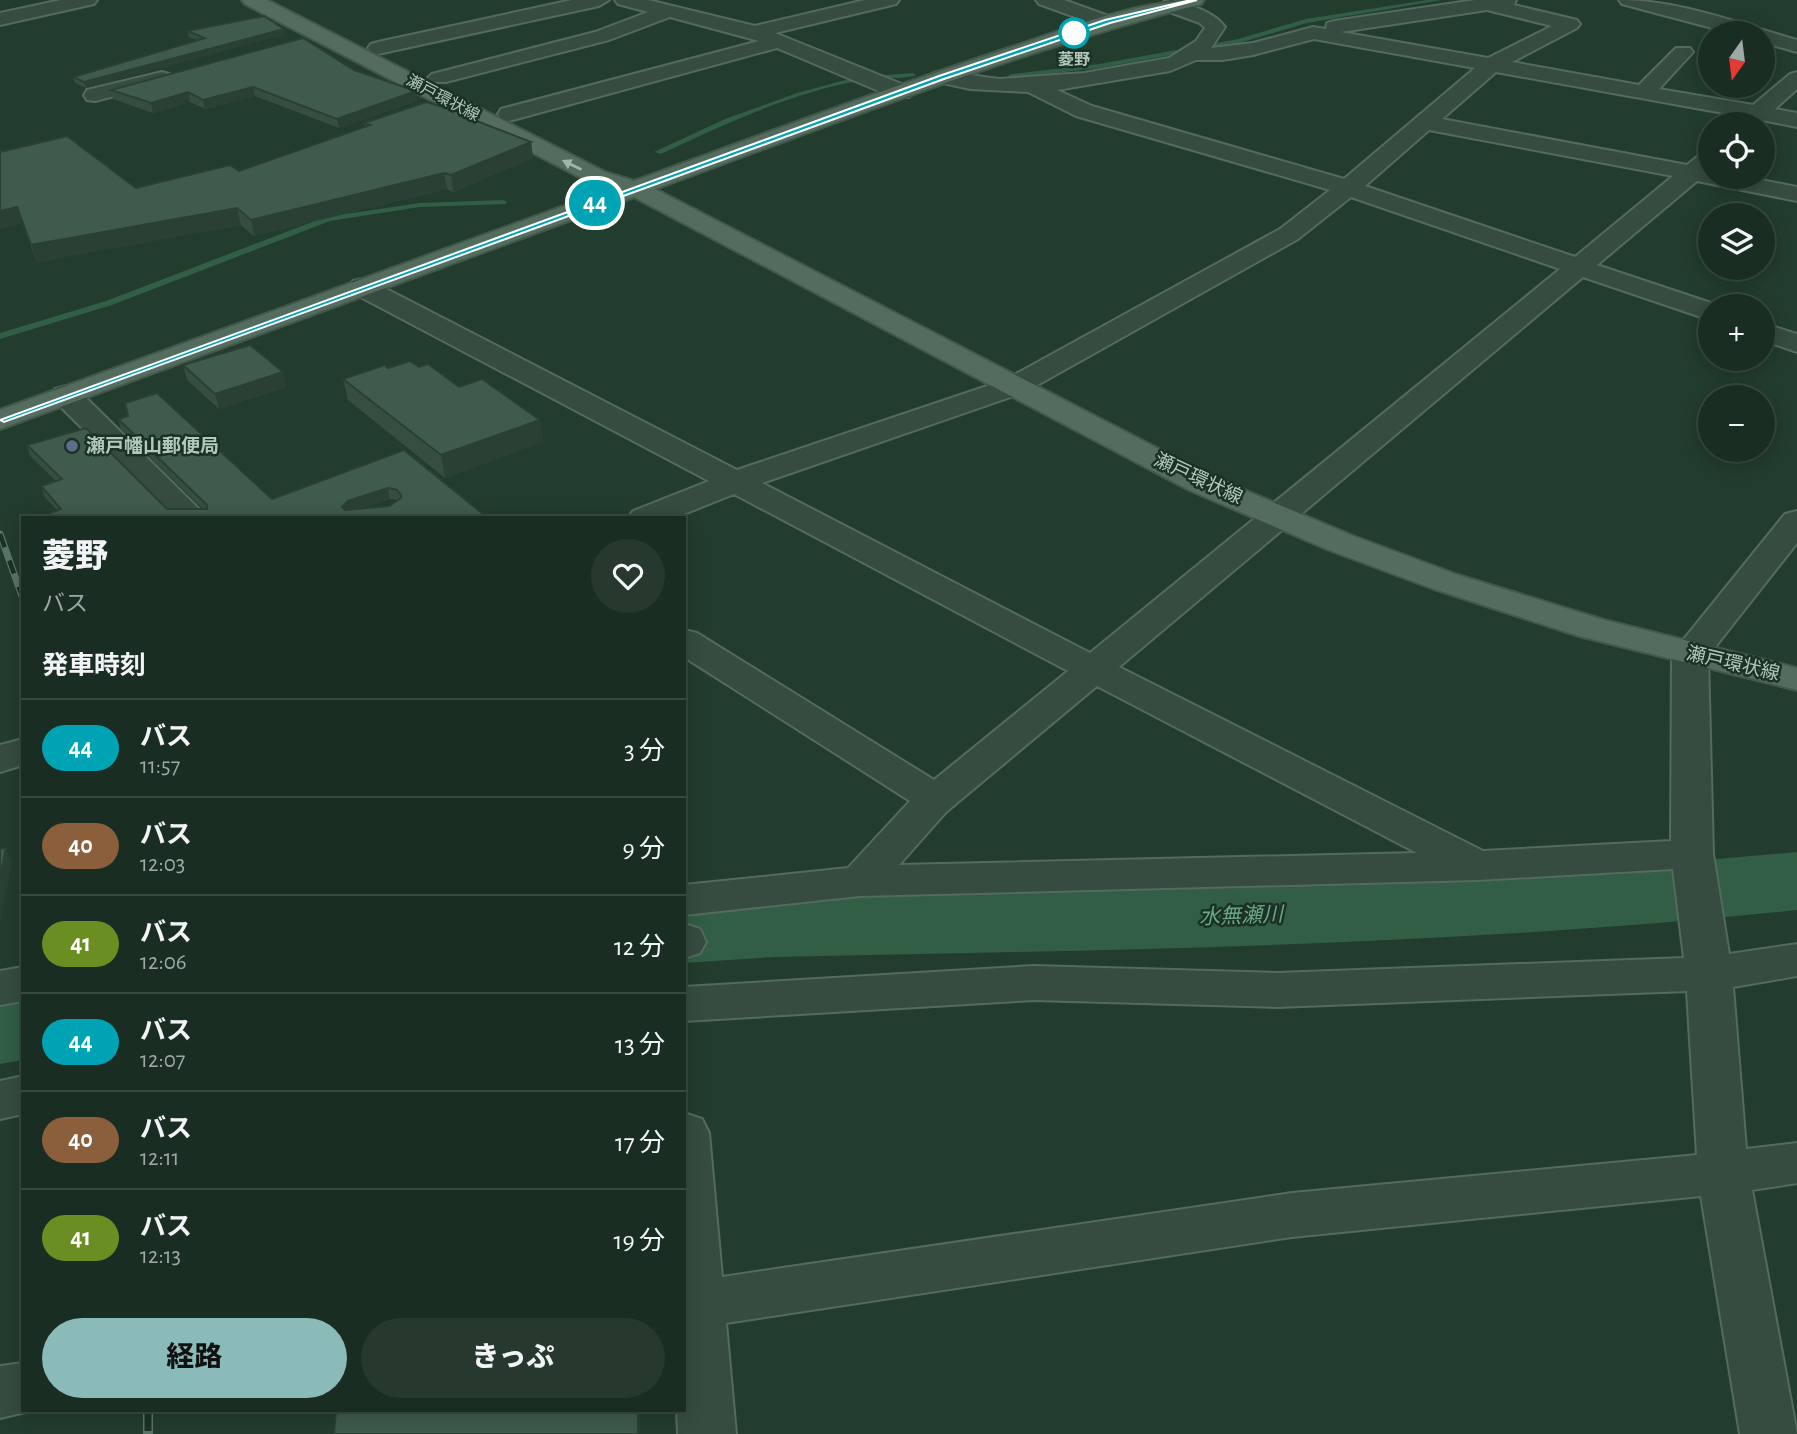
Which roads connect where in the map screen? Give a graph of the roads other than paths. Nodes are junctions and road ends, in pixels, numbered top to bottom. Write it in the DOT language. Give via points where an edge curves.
graph roads {
  1 [pos="87,0"];
  2 [pos="252,0"];
  3 [pos="284,0"];
  4 [pos="492,0"];
  5 [pos="599,0"];
  6 [pos="625,0"];
  7 [pos="889,0"];
  8 [pos="1046,0"];
  9 [pos="1194,0"];
  10 [pos="1519,0"];
  11 [pos="1629,0"];
  12 [pos="1483,3"];
  13 [pos="1171,6"];
  14 [pos="668,11"];
  15 [pos="523,16"];
  16 [pos="0,19"];
  17 [pos="1710,21"];
  18 [pos="1107,22"];
  19 [pos="752,33"];
  20 [pos="1313,33"];
  21 [pos="319,34"];
  22 [pos="1775,40"];
  23 [pos="778,42"];
  24 [pos="284,44"];
  25 [pos="1797,46"];
  26 [pos="1199,47"];
  27 [pos="378,48"];
  28 [pos="1684,52"];
  29 [pos="1493,64"];
  30 [pos="183,72"];
  31 [pos="942,77"];
  32 [pos="439,78"];
  33 [pos="1797,78"];
  34 [pos="1033,86"];
  35 [pos="894,89"];
  36 [pos="1644,92"];
  37 [pos="95,95"];
  38 [pos="447,100"];
  39 [pos="421,109"];
  40 [pos="1726,112"];
  41 [pos="1757,112"];
  42 [pos="509,114"];
  43 [pos="1775,119"];
  44 [pos="1797,120"];
  45 [pos="1426,123"];
  46 [pos="1698,170"];
  47 [pos="1698,177"];
  48 [pos="1348,188"];
  49 [pos="1775,188"];
  50 [pos="636,189"];
  51 [pos="1797,194"];
  52 [pos="1581,266"];
  53 [pos="362,287"];
  54 [pos="1698,308"];
  55 [pos="1775,335"];
  56 [pos="1797,343"];
  57 [pos="1015,386"];
  58 [pos="66,396"];
  59 [pos="0,420"];
  60 [pos="735,482"];
  61 [pos="1280,514"];
  62 [pos="189,516"];
  63 [pos="650,516"];
  64 [pos="1797,521"];
  65 [pos="686,642"];
  66 [pos="1690,654"];
  67 [pos="1095,670"];
  68 [pos="1797,679"];
  69 [pos="21,752"];
  70 [pos="0,759"];
  71 [pos="936,799"];
  72 [pos="1692,854"];
  73 [pos="1478,866"];
  74 [pos="860,881"];
  75 [pos="686,900"];
  76 [pos="1797,960"];
  77 [pos="1709,974"];
  78 [pos="21,984"];
  79 [pos="0,988"];
  80 [pos="686,1004"];
  81 [pos="21,1095"];
  82 [pos="0,1100"];
  83 [pos="1797,1163"];
  84 [pos="1723,1173"];
  85 [pos="686,1190"];
  86 [pos="690,1305"];
  87 [pos="21,1389"];
  88 [pos="0,1392"];
  89 [pos="707,1434"];
  90 [pos="1769,1434"];
  1 -- 16 [label="street"];
  2 -- 21 [label="main road, 瀬戸環状線"];
  3 -- 27 [label="main road, 瀬戸環状線"];
  4 -- 15 [label="street"];
  5 -- 15 [label="street"];
  6 -- 14 [label="street"];
  7 -- 19 [label="street"];
  8 -- 18 [label="street"];
  9 -- 13 [label="main road"];
  10 -- 12 [label="street"];
  11 -- 17 [label="street"];
  12 -- 20 [label="street"];
  12 -- 29 [label="street" via="1570,24"];
  13 -- 18 [label="main road"];
  13 -- 26 [label="street" via="1207,19 1214,27"];
  14 -- 19 [label="street"];
  14 -- 32 [label="street" via="602,36"];
  15 -- 27 [label="street"];
  18 -- 31 [label="main road"];
  19 -- 23 [label="street"];
  20 -- 26 [label="street" via="1232,53"];
  20 -- 29 [label="street"];
  21 -- 24 [label="street"];
  21 -- 38 [label="main road, 瀬戸環状線"];
  22 -- 25 [label="street"];
  23 -- 35 [label="street"];
  23 -- 42 [label="street"];
  26 -- 34 [label="street" via="1170,65"];
  27 -- 32 [label="main road, 瀬戸環状線"];
  28 -- 36 [label="street"];
  29 -- 36 [label="street"];
  29 -- 45 [label="street"];
  30 -- 37 [label="street"];
  31 -- 34 [label="street" via="980,86"];
  31 -- 35 [label="main road"];
  32 -- 42 [label="main road, 瀬戸環状線"];
  33 -- 41 [label="street"];
  34 -- 48 [label="street" via="1084,111"];
  35 -- 50 [label="main road"];
  36 -- 40 [label="street"];
  38 -- 39 [label="street"];
  50 -- 38 [label="main road, 瀬戸環状線, one-way" via="597,177"];
  42 -- 50 [label="main road, 瀬戸環状線" via="624,173"];
  43 -- 44 [label="street"];
  45 -- 46 [label="street"];
  45 -- 48 [label="street"];
  47 -- 52 [label="street"];
  48 -- 52 [label="street"];
  48 -- 57 [label="street" via="1289,234"];
  49 -- 51 [label="street"];
  50 -- 53 [label="main road"];
  50 -- 57 [label="main road, 瀬戸環状線"];
  52 -- 54 [label="street"];
  52 -- 61 [label="street"];
  53 -- 58 [label="main road"];
  53 -- 60 [label="street"];
  55 -- 56 [label="street"];
  57 -- 60 [label="street"];
  57 -- 61 [label="main road, 瀬戸環状線" via="1200,483"];
  58 -- 59 [label="main road"];
  58 -- 62 [label="street"];
  60 -- 63 [label="street"];
  60 -- 67 [label="street"];
  61 -- 66 [label="main road, 瀬戸環状線" via="1341,543 1446,582"];
  61 -- 67 [label="street"];
  64 -- 66 [label="street"];
  65 -- 71 [label="street"];
  66 -- 68 [label="main road, 瀬戸環状線"];
  66 -- 72 [label="street"];
  67 -- 71 [label="street"];
  67 -- 73 [label="street"];
  69 -- 70 [label="street"];
  71 -- 74 [label="street"];
  72 -- 73 [label="street"];
  72 -- 77 [label="street"];
  73 -- 74 [label="street"];
  74 -- 75 [label="street"];
  76 -- 77 [label="street"];
  77 -- 80 [label="street" via="1277,990 1034,983"];
  77 -- 84 [label="street"];
  78 -- 79 [label="street"];
  81 -- 82 [label="street"];
  83 -- 84 [label="street"];
  84 -- 86 [label="street" via="1292,1215"];
  84 -- 90 [label="street"];
  85 -- 86 [label="street"];
  86 -- 89 [label="street"];
  87 -- 88 [label="street"];
}
